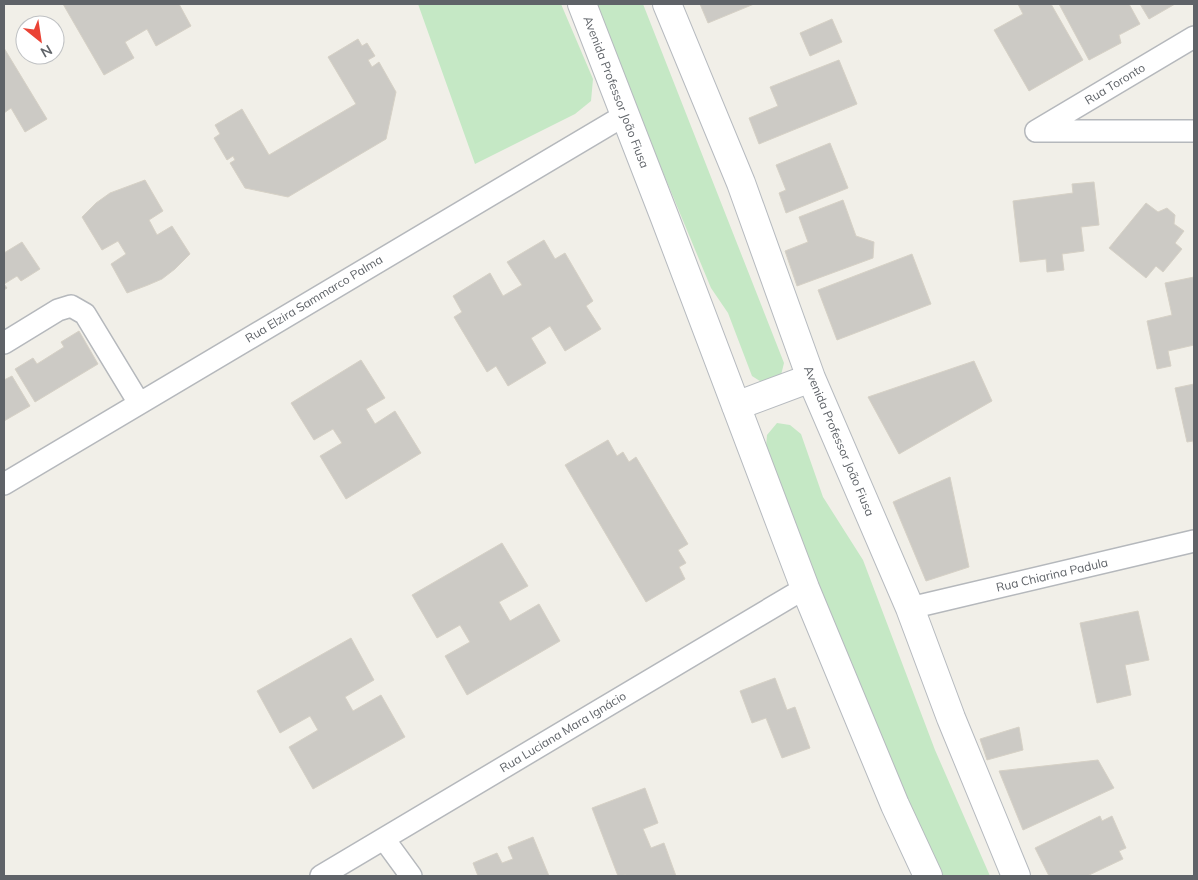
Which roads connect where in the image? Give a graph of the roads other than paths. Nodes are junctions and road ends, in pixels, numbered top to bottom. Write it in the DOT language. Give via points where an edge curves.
graph roads {
  1 [pos="582,4"];
  2 [pos="667,4"];
  3 [pos="1194,37"];
  4 [pos="625,115"];
  5 [pos="1194,131"];
  6 [pos="4,343"];
  7 [pos="811,378"];
  8 [pos="139,404"];
  9 [pos="736,406"];
  10 [pos="4,484"];
  11 [pos="1194,541"];
  12 [pos="805,588"];
  13 [pos="910,608"];
  14 [pos="384,839"];
  15 [pos="321,876"];
  16 [pos="411,876"];
  17 [pos="928,876"];
  18 [pos="1016,876"];
  1 -- 4 [label="main road, Avenida Professor João Fiusa"];
  2 -- 7 [label="main road, Avenida Professor João Fiusa" via="741,183"];
  3 -- 5 [label="street, Rua Toronto" via="1036,131"];
  4 -- 8 [label="street, Rua Elzira Sammarco Palma"];
  4 -- 9 [label="main road, Avenida Professor João Fiusa"];
  6 -- 8 [label="street" via="58,310 71,306 85,314"];
  7 -- 9 [label="main road"];
  7 -- 13 [label="main road, Avenida Professor João Fiusa"];
  8 -- 10 [label="street, Rua Elzira Sammarco Palma"];
  9 -- 12 [label="main road, Avenida Professor João Fiusa"];
  11 -- 13 [label="street, Rua Chiarina Padula"];
  12 -- 14 [label="street, Rua Luciana Mara Ignácio"];
  12 -- 17 [label="main road, Avenida Professor João Fiusa"];
  13 -- 18 [label="main road, Avenida Professor João Fiusa"];
  14 -- 15 [label="street, Rua Luciana Mara Ignácio"];
  14 -- 16 [label="street"];
}
